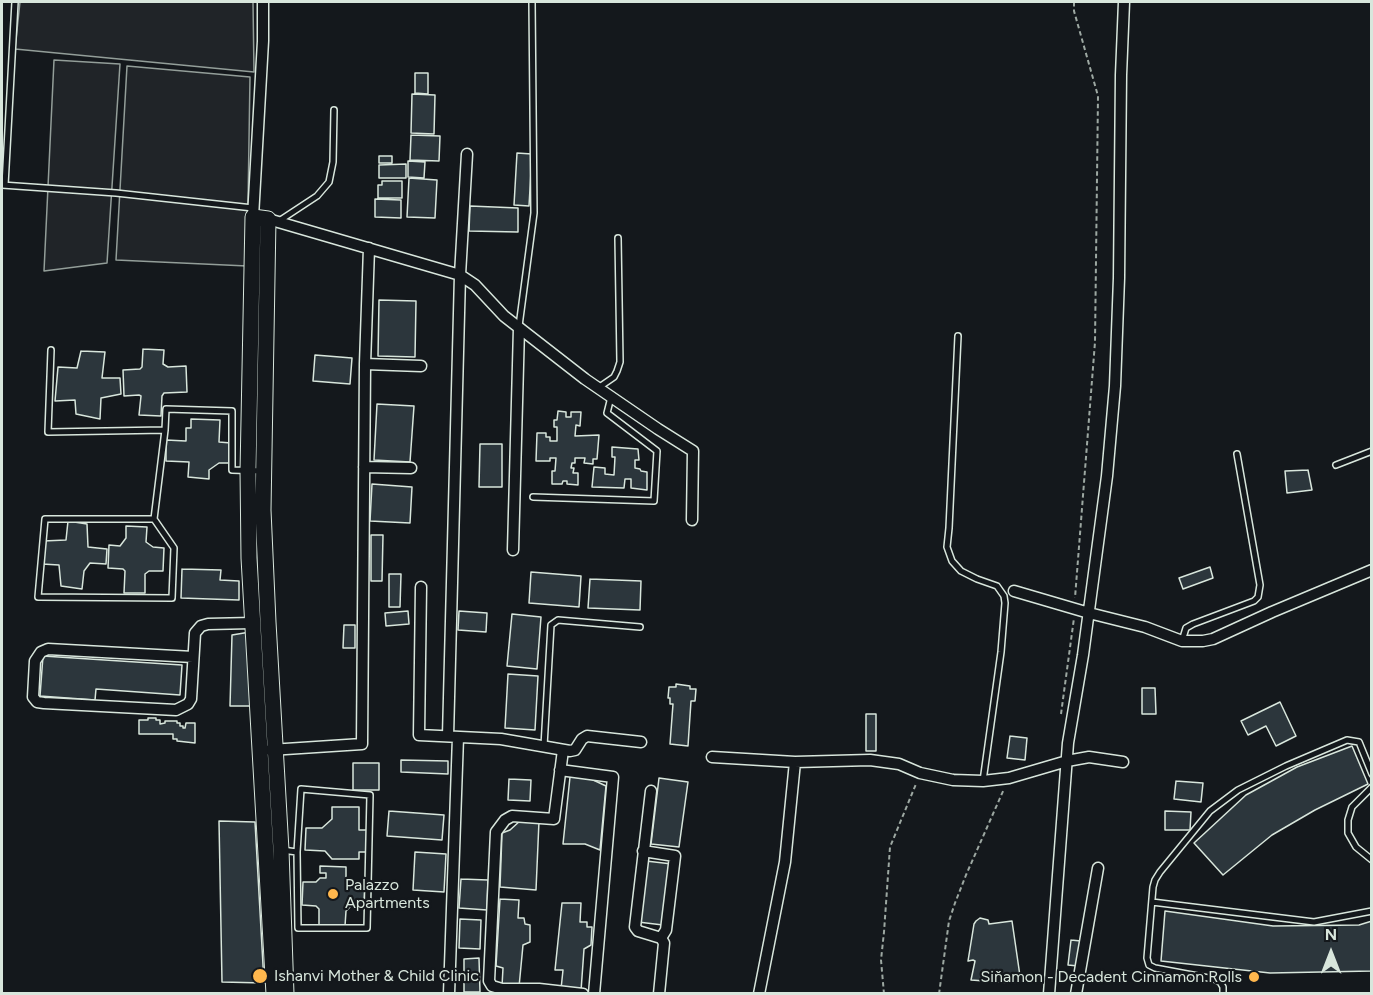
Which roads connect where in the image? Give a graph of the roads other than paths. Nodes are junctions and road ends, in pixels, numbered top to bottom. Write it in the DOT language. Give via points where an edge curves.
graph roads {
  1 [pos="15,2"];
  2 [pos="262,2"];
  3 [pos="532,2"];
  4 [pos="1124,2"];
  5 [pos="334,110"];
  6 [pos="466,154"];
  7 [pos="3,185"];
  8 [pos="253,212"];
  9 [pos="273,220"];
  10 [pos="618,238"];
  11 [pos="369,248"];
  12 [pos="460,275"];
  13 [pos="519,328"];
  14 [pos="958,336"];
  15 [pos="51,350"];
  16 [pos="365,364"];
  17 [pos="421,366"];
  18 [pos="598,388"];
  19 [pos="611,398"];
  20 [pos="165,430"];
  21 [pos="1371,451"];
  22 [pos="1237,454"];
  23 [pos="1336,465"];
  24 [pos="364,467"];
  25 [pos="411,468"];
  26 [pos="248,471"];
  27 [pos="264,471"];
  28 [pos="533,497"];
  29 [pos="154,519"];
  30 [pos="692,520"];
  31 [pos="513,550"];
  32 [pos="1371,570"];
  33 [pos="421,587"];
  34 [pos="1014,591"];
  35 [pos="1089,613"];
  36 [pos="252,623"];
  37 [pos="640,627"];
  38 [pos="1182,641"];
  39 [pos="194,657"];
  40 [pos="453,737"];
  41 [pos="641,742"];
  42 [pos="544,746"];
  43 [pos="562,750"];
  44 [pos="268,751"];
  45 [pos="712,758"];
  46 [pos="1067,761"];
  47 [pos="795,762"];
  48 [pos="1123,762"];
  49 [pos="560,770"];
  50 [pos="1371,774"];
  51 [pos="983,781"];
  52 [pos="1371,787"];
  53 [pos="651,791"];
  54 [pos="273,850"];
  55 [pos="643,850"];
  56 [pos="297,852"];
  57 [pos="1371,860"];
  58 [pos="1098,868"];
  59 [pos="1152,902"];
  60 [pos="1371,911"];
  61 [pos="661,938"];
  62 [pos="538,991"];
  63 [pos="557,992"];
  64 [pos="274,993"];
  65 [pos="286,993"];
  66 [pos="449,993"];
  67 [pos="583,993"];
  68 [pos="594,993"];
  69 [pos="659,993"];
  70 [pos="759,993"];
  71 [pos="1049,993"];
  72 [pos="1076,993"];
  73 [pos="1223,993"];
  1 -- 7 [label="lane"];
  2 -- 8 [label="street"];
  3 -- 13 [label="lane" via="534,213"];
  4 -- 35 [label="street" via="1115,386"];
  5 -- 9 [label="lane" via="329,182 317,196"];
  6 -- 12 [label="street"];
  7 -- 8 [label="lane" via="116,193"];
  8 -- 9 [label="street"];
  8 -- 26 [label="street"];
  9 -- 11 [label="street"];
  9 -- 27 [label="street"];
  10 -- 18 [label="lane" via="620,362 614,377"];
  11 -- 12 [label="street"];
  11 -- 16 [label="street"];
  12 -- 13 [label="street"];
  12 -- 40 [label="street"];
  13 -- 18 [label="street"];
  13 -- 31 [label="street"];
  14 -- 51 [label="lane" via="947,547 961,571 997,586 1005,603"];
  15 -- 20 [label="lane" via="48,432"];
  16 -- 17 [label="street"];
  16 -- 24 [label="street"];
  18 -- 19 [label="street"];
  19 -- 28 [label="lane" via="607,413 657,452 654,501"];
  19 -- 30 [label="street" via="693,451"];
  20 -- 26 [label="lane" via="166,409 232,411 232,470"];
  20 -- 29 [label="lane"];
  21 -- 23 [label="lane"];
  22 -- 38 [label="lane" via="1260,585 1258,597 1186,628"];
  24 -- 25 [label="street"];
  24 -- 44 [label="street" via="362,744"];
  26 -- 27 [label="lane"];
  26 -- 36 [label="street"];
  27 -- 44 [label="street"];
  29 -- 29 [label="lane" via="45,519 38,597 172,598 174,548"];
  32 -- 38 [label="street" via="1214,639"];
  33 -- 40 [label="street" via="419,735"];
  34 -- 35 [label="street"];
  35 -- 38 [label="street"];
  35 -- 46 [label="street"];
  36 -- 39 [label="street" via="201,626 195,633"];
  36 -- 44 [label="street"];
  37 -- 42 [label="lane" via="558,620 551,625"];
  39 -- 39 [label="street" via="191,699 176,710 44,704 33,697 35,661 48,649"];
  40 -- 42 [label="street"];
  40 -- 66 [label="street"];
  41 -- 43 [label="street" via="587,736 575,750"];
  42 -- 43 [label="street"];
  43 -- 49 [label="street"];
  44 -- 54 [label="street"];
  45 -- 47 [label="street"];
  46 -- 48 [label="street" via="1089,758"];
  46 -- 51 [label="street" via="1009,778"];
  46 -- 71 [label="street"];
  47 -- 51 [label="street" via="870,760 952,780"];
  47 -- 70 [label="street" via="785,862"];
  49 -- 62 [label="street" via="554,819 512,816 496,832 489,981 492,987"];
  49 -- 68 [label="street" via="614,777"];
  50 -- 59 [label="lane" via="1359,742 1347,740 1238,790 1210,811 1160,872"];
  52 -- 57 [label="lane" via="1352,807 1348,833 1356,848"];
  53 -- 55 [label="street"];
  54 -- 56 [label="lane"];
  54 -- 64 [label="street"];
  54 -- 65 [label="street"];
  55 -- 61 [label="street" via="635,927"];
  55 -- 61 [label="street" via="675,856 666,930"];
  56 -- 56 [label="lane" via="301,789 370,795 368,928 298,928"];
  58 -- 72 [label="street"];
  59 -- 60 [label="lane" via="1314,922"];
  59 -- 73 [label="lane" via="1149,965 1214,979 1220,982"];
  61 -- 69 [label="street" via="664,949"];
  62 -- 63 [label="street"];
  63 -- 67 [label="street"];
}
